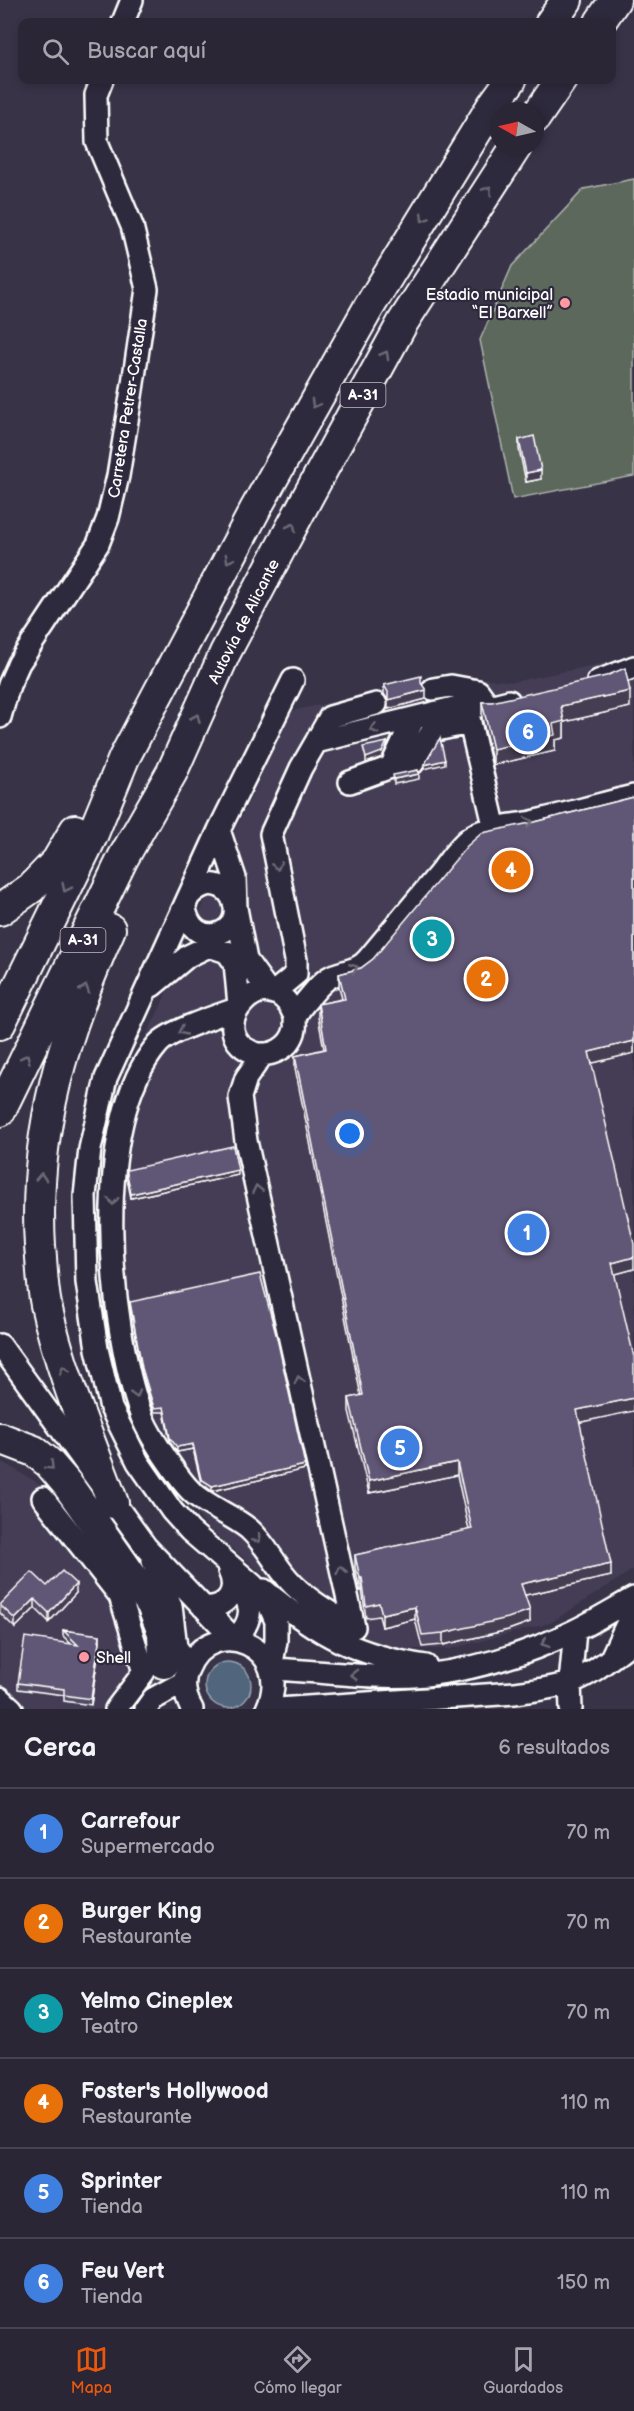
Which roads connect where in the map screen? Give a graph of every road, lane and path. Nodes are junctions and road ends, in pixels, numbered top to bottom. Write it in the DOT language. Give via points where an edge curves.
graph roads {
  1 [pos="132,0"];
  2 [pos="567,0"];
  3 [pos="615,0"];
  4 [pos="125,18"];
  5 [pos="554,18"];
  6 [pos="603,18"];
  7 [pos="100,84"];
  8 [pos="508,84"];
  9 [pos="558,84"];
  10 [pos="544,105"];
  11 [pos="510,156"];
  12 [pos="634,667"];
  13 [pos="293,680"];
  14 [pos="580,685"];
  15 [pos="433,689"];
  16 [pos="523,698"];
  17 [pos="376,704"];
  18 [pos="489,706"];
  19 [pos="468,714"];
  20 [pos="0,717"];
  21 [pos="414,718"];
  22 [pos="316,742"];
  23 [pos="124,758"];
  24 [pos="391,767"];
  25 [pos="172,772"];
  26 [pos="350,782"];
  27 [pos="634,796"];
  28 [pos="495,829"];
  29 [pos="219,830"];
  30 [pos="188,901"];
  31 [pos="236,908"];
  32 [pos="0,910"];
  33 [pos="208,938"];
  34 [pos="296,974"];
  35 [pos="321,985"];
  36 [pos="271,992"];
  37 [pos="145,993"];
  38 [pos="238,1007"];
  39 [pos="295,1017"];
  40 [pos="0,1024"];
  41 [pos="263,1054"];
  42 [pos="0,1111"];
  43 [pos="0,1345"];
  44 [pos="0,1438"];
  45 [pos="43,1498"];
  46 [pos="113,1503"];
  47 [pos="146,1547"];
  48 [pos="229,1571"];
  49 [pos="253,1585"];
  50 [pos="634,1598"];
  51 [pos="203,1607"];
  52 [pos="634,1609"];
  53 [pos="575,1631"];
  54 [pos="234,1640"];
  55 [pos="634,1641"];
  56 [pos="612,1657"];
  57 [pos="271,1669"];
  58 [pos="453,1669"];
  59 [pos="174,1671"];
  60 [pos="570,1683"];
  61 [pos="0,1698"];
  62 [pos="429,1704"];
  63 [pos="347,1707"];
  64 [pos="12,1709"];
  65 [pos="116,1709"];
  66 [pos="146,1709"];
  67 [pos="192,1709"];
  68 [pos="267,1709"];
  69 [pos="278,1709"];
  70 [pos="571,1709"];
  1 -- 4 [label="street"];
  2 -- 5 [label="highway"];
  3 -- 6 [label="highway"];
  7 -- 20 [label="street, Carretera Petrer-Castalla" via="96,95 97,142 132,226 147,289 132,390 118,476 98,544 19,663"];
  8 -- 23 [label="highway, A-31, one-way" via="369,307 256,508"];
  9 -- 10 [label="highway"];
  25 -- 11 [label="highway, Autovía de Alicante / A-31, one-way" via="225,652 403,322"];
  12 -- 14 [label="street"];
  13 -- 29 [label="street"];
  15 -- 18 [label="street" via="451,686 478,691"];
  16 -- 18 [label="street"];
  17 -- 22 [label="street" via="330,717"];
  18 -- 19 [label="street"];
  19 -- 21 [label="street"];
  19 -- 24 [label="street" via="432,731 413,763"];
  19 -- 28 [label="street"];
  21 -- 22 [label="street, one-way"];
  21 -- 24 [label="street"];
  22 -- 34 [label="street, one-way" via="271,834"];
  23 -- 32 [label="highway" via="57,861 31,888"];
  23 -- 40 [label="highway, A-31, one-way" via="92,836"];
  24 -- 26 [label="street"];
  42 -- 25 [label="highway, Autovía de Alicante / A-31, one-way" via="123,858"];
  46 -- 25 [label="highway, one-way" via="71,1392 46,1303 39,1219 42,1155 46,1114 88,978 146,848"];
  28 -- 27 [label="street, one-way"];
  35 -- 28 [label="street, one-way" via="330,976 361,967 472,836"];
  29 -- 30 [label="street"];
  29 -- 31 [label="street" via="235,878"];
  30 -- 31 [label="street" via="198,888 217,885 233,898"];
  30 -- 33 [label="street" via="186,918"];
  30 -- 37 [label="street"];
  31 -- 33 [label="street" via="230,926"];
  31 -- 36 [label="street" via="246,960"];
  33 -- 37 [label="street"];
  33 -- 38 [label="street" via="235,963"];
  34 -- 35 [label="street"];
  34 -- 36 [label="street"];
  35 -- 39 [label="street"];
  36 -- 38 [label="street" via="253,994"];
  36 -- 39 [label="street" via="287,1002"];
  37 -- 48 [label="street" via="106,1078 90,1149 87,1281 111,1408 126,1439 157,1492"];
  38 -- 41 [label="street" via="234,1029 238,1039 244,1047"];
  38 -- 41 [label="street, one-way" via="160,1041 140,1068 129,1097 113,1181 115,1291 124,1350 142,1418 167,1461 192,1492 248,1528 290,1581 354,1627 246,1141 240,1097 246,1078"];
  39 -- 41 [label="street" via="291,1039 274,1053"];
  43 -- 46 [label="street"];
  44 -- 59 [label="highway, one-way" via="34,1451 67,1484 152,1605"];
  45 -- 59 [label="street"];
  46 -- 47 [label="street"];
  47 -- 51 [label="street"];
  47 -- 59 [label="street" via="171,1606 176,1647"];
  48 -- 49 [label="street"];
  48 -- 51 [label="street" via="233,1593 229,1599 215,1607"];
  48 -- 54 [label="street" via="250,1607 249,1620"];
  49 -- 57 [label="street" via="276,1621"];
  49 -- 58 [label="street" via="323,1635 357,1650"];
  50 -- 53 [label="street"];
  51 -- 54 [label="street"];
  52 -- 56 [label="street"];
  53 -- 58 [label="street, one-way" via="514,1654"];
  53 -- 60 [label="street"];
  54 -- 57 [label="street" via="261,1653"];
  54 -- 59 [label="street" via="208,1646"];
  55 -- 56 [label="street"];
  56 -- 60 [label="street"];
  58 -- 57 [label="street, one-way" via="395,1676"];
  57 -- 68 [label="street" via="274,1683"];
  59 -- 65 [label="street"];
  59 -- 66 [label="street"];
  59 -- 67 [label="street"];
  60 -- 62 [label="street"];
  60 -- 70 [label="street"];
  61 -- 64 [label="street"];
  62 -- 63 [label="street"];
  63 -- 69 [label="street"];
}
